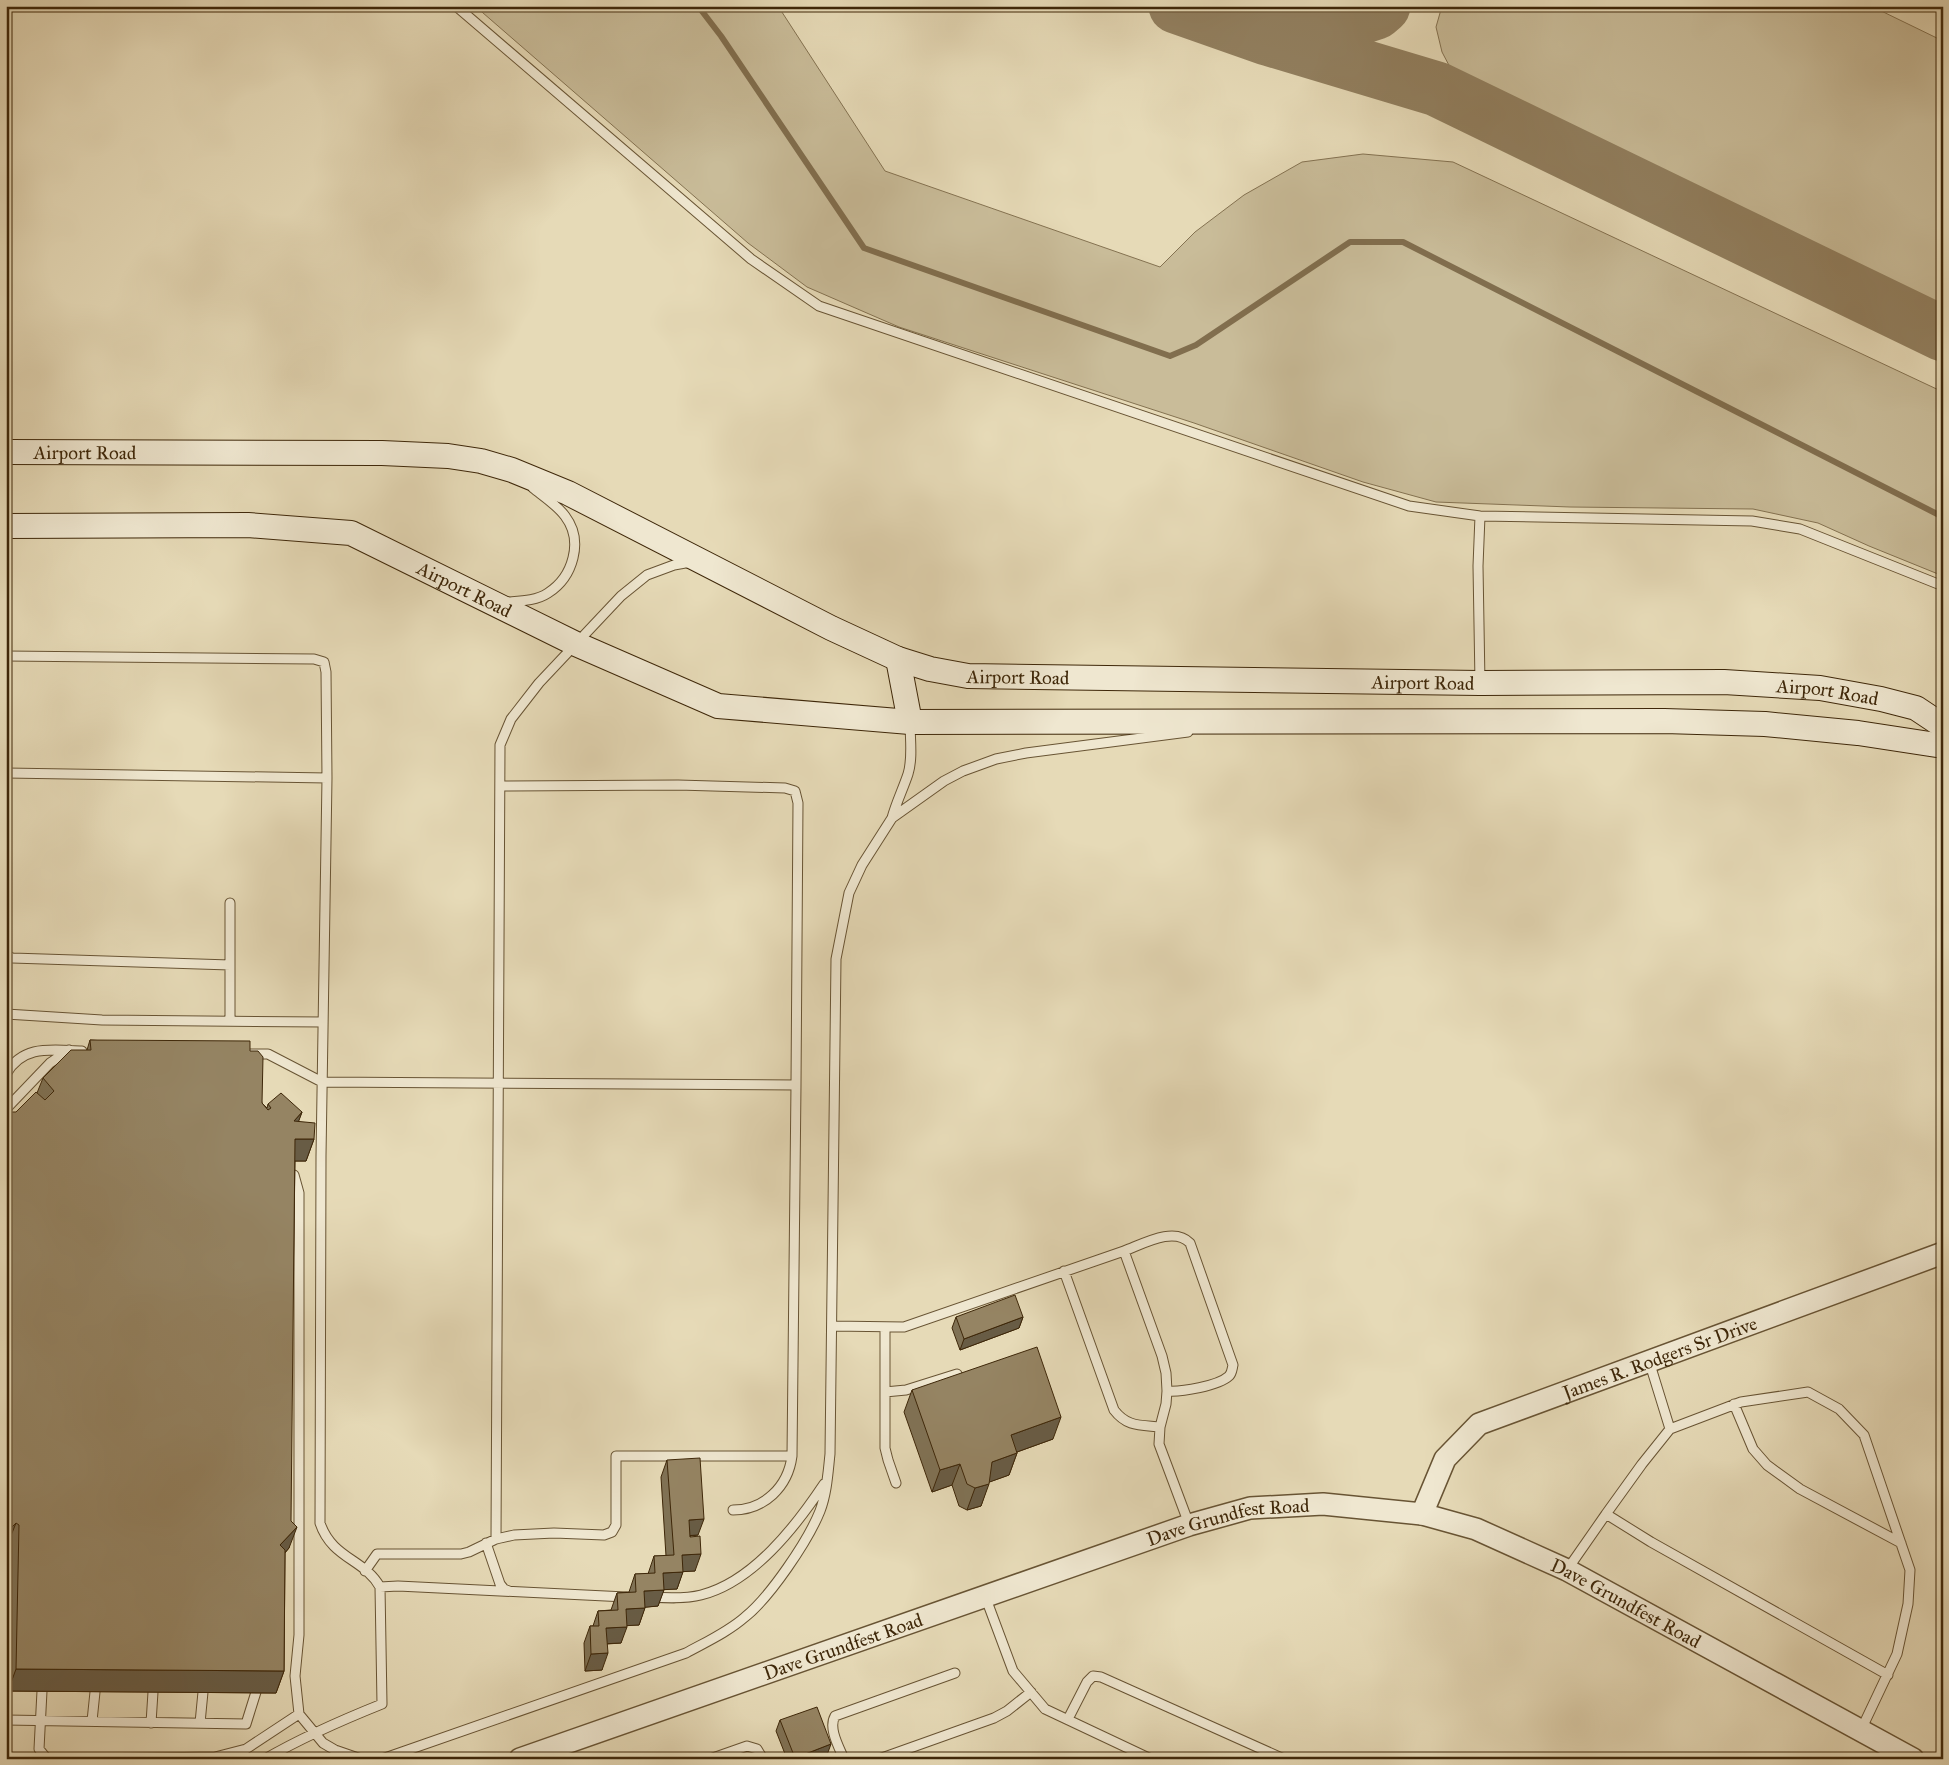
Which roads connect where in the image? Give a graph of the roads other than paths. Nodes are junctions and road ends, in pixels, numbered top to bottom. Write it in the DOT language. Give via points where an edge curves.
graph roads {
  1 [pos="456,6"];
  2 [pos="6,452"];
  3 [pos="512,470"];
  4 [pos="1480,516"];
  5 [pos="6,526"];
  6 [pos="701,560"];
  7 [pos="1943,586"];
  8 [pos="494,603"];
  9 [pos="576,644"];
  10 [pos="6,656"];
  11 [pos="898,659"];
  12 [pos="1480,683"];
  13 [pos="1277,721"];
  14 [pos="910,722"];
  15 [pos="1943,726"];
  16 [pos="1903,740"];
  17 [pos="1943,746"];
  18 [pos="1943,759"];
  19 [pos="6,773"];
  20 [pos="327,778"];
  21 [pos="500,786"];
  22 [pos="892,818"];
  23 [pos="230,903"];
  24 [pos="6,955"];
  25 [pos="230,965"];
  26 [pos="6,1014"];
  27 [pos="230,1021"];
  28 [pos="323,1022"];
  29 [pos="69,1050"];
  30 [pos="89,1051"];
  31 [pos="238,1054"];
  32 [pos="6,1074"];
  33 [pos="322,1082"];
  34 [pos="498,1082"];
  35 [pos="796,1085"];
  36 [pos="6,1109"];
  37 [pos="294,1175"];
  38 [pos="1124,1251"];
  39 [pos="1943,1254"];
  40 [pos="1064,1271"];
  41 [pos="832,1326"];
  42 [pos="885,1327"];
  43 [pos="1649,1361"];
  44 [pos="957,1374"];
  45 [pos="1167,1391"];
  46 [pos="885,1392"];
  47 [pos="1734,1404"];
  48 [pos="1160,1427"];
  49 [pos="1670,1429"];
  50 [pos="792,1456"];
  51 [pos="827,1479"];
  52 [pos="896,1483"];
  53 [pos="733,1510"];
  54 [pos="1422,1514"];
  55 [pos="1606,1514"];
  56 [pos="1189,1525"];
  57 [pos="496,1540"];
  58 [pos="486,1543"];
  59 [pos="1901,1543"];
  60 [pos="1567,1570"];
  61 [pos="365,1571"];
  62 [pos="380,1587"];
  63 [pos="509,1591"];
  64 [pos="985,1596"];
  65 [pos="955,1673"];
  66 [pos="1888,1675"];
  67 [pos="42,1691"];
  68 [pos="95,1692"];
  69 [pos="153,1692"];
  70 [pos="203,1692"];
  71 [pos="256,1692"];
  72 [pos="1031,1692"];
  73 [pos="299,1714"];
  74 [pos="1068,1719"];
  75 [pos="6,1720"];
  76 [pos="41,1721"];
  77 [pos="92,1721"];
  78 [pos="151,1723"];
  79 [pos="200,1723"];
  80 [pos="1861,1731"];
  81 [pos="313,1734"];
  82 [pos="47,1759"];
  83 [pos="90,1759"];
  84 [pos="265,1759"];
  85 [pos="361,1759"];
  86 [pos="382,1759"];
  87 [pos="520,1759"];
  88 [pos="710,1759"];
  89 [pos="763,1759"];
  90 [pos="844,1759"];
  91 [pos="879,1759"];
  92 [pos="1151,1759"];
  93 [pos="1284,1759"];
  94 [pos="1912,1759"];
  1 -- 4 [label="lane" via="751,259 820,306 1409,506"];
  2 -- 3 [label="main road, Airport Road" via="382,453 481,461"];
  3 -- 6 [label="main road, Airport Road" via="568,493"];
  3 -- 8 [label="lane" via="565,515 572,529 575,552 569,571 547,594 529,601"];
  4 -- 7 [label="lane" via="1752,521 1800,529"];
  4 -- 12 [label="lane"];
  5 -- 8 [label="main road, Airport Road" via="248,525 351,533"];
  6 -- 9 [label="lane" via="646,575 621,596"];
  6 -- 11 [label="main road, Airport Road"];
  8 -- 9 [label="main road, Airport Road"];
  9 -- 14 [label="main road, Airport Road" via="718,706"];
  9 -- 21 [label="lane" via="511,719 500,745"];
  10 -- 20 [label="lane" via="314,659 324,662"];
  11 -- 12 [label="main road, Airport Road" via="968,676"];
  11 -- 14 [label="main road"];
  12 -- 15 [label="main road, Airport Road" via="1724,682 1820,688 1916,708"];
  13 -- 14 [label="main road, Airport Road"];
  13 -- 16 [label="main road, Airport Road" via="1765,724"];
  13 -- 22 [label="lane" via="996,759 944,781"];
  14 -- 22 [label="lane" via="908,773"];
  16 -- 17 [label="main road, Airport Road"];
  16 -- 18 [label="main road"];
  19 -- 20 [label="lane"];
  20 -- 28 [label="lane"];
  21 -- 34 [label="lane"];
  21 -- 35 [label="lane" via="678,785 795,791 798,803"];
  22 -- 41 [label="lane" via="862,865 849,893 836,959"];
  23 -- 25 [label="lane"];
  24 -- 25 [label="lane" via="12,958"];
  25 -- 27 [label="lane"];
  26 -- 27 [label="lane" via="102,1020"];
  27 -- 28 [label="lane"];
  28 -- 33 [label="lane"];
  29 -- 30 [label="lane"];
  29 -- 32 [label="lane" via="24,1054"];
  29 -- 36 [label="lane" via="50,1063"];
  31 -- 33 [label="lane" via="268,1054"];
  33 -- 34 [label="lane"];
  33 -- 61 [label="lane" via="320,1523 323,1534 333,1546"];
  34 -- 35 [label="lane"];
  34 -- 57 [label="lane"];
  35 -- 50 [label="lane"];
  37 -- 73 [label="lane" via="299,1193 299,1635 295,1676"];
  38 -- 40 [label="lane"];
  38 -- 45 [label="lane" via="1162,1356"];
  38 -- 45 [label="lane" via="1170,1235 1186,1238 1233,1365 1227,1378 1188,1390"];
  39 -- 43 [label="street, James R. Rodgers Sr Drive"];
  40 -- 42 [label="lane" via="904,1327"];
  40 -- 48 [label="lane" via="1114,1410 1129,1423"];
  41 -- 42 [label="lane"];
  41 -- 51 [label="lane"];
  42 -- 46 [label="lane"];
  43 -- 49 [label="lane"];
  43 -- 54 [label="street, James R. Rodgers Sr Drive" via="1479,1424 1445,1458"];
  44 -- 46 [label="lane" via="906,1390"];
  45 -- 48 [label="lane"];
  46 -- 52 [label="lane" via="886,1448"];
  47 -- 49 [label="lane"];
  47 -- 59 [label="lane" via="1753,1448 1767,1465 1800,1489"];
  47 -- 59 [label="lane" via="1808,1392 1839,1409 1864,1436"];
  48 -- 56 [label="lane" via="1159,1444"];
  49 -- 55 [label="lane"];
  50 -- 53 [label="lane" via="790,1468 776,1492 752,1508"];
  50 -- 57 [label="lane" via="616,1456 616,1525 612,1532 604,1535 522,1534"];
  51 -- 63 [label="lane" via="804,1514 763,1558 744,1573 700,1595 658,1598"];
  51 -- 86 [label="lane" via="820,1510 803,1543 767,1595 719,1636 686,1653"];
  54 -- 56 [label="street, Dave Grundfest Road" via="1323,1504 1250,1508"];
  54 -- 60 [label="street, Dave Grundfest Road" via="1476,1529"];
  55 -- 60 [label="lane"];
  55 -- 66 [label="lane"];
  56 -- 64 [label="street, Dave Grundfest Road"];
  57 -- 58 [label="lane"];
  58 -- 61 [label="lane" via="461,1554 377,1554"];
  58 -- 63 [label="lane" via="500,1584"];
  59 -- 66 [label="lane" via="1910,1570 1908,1604 1897,1654"];
  60 -- 80 [label="street, Dave Grundfest Road"];
  61 -- 62 [label="lane"];
  62 -- 63 [label="lane"];
  62 -- 81 [label="lane" via="382,1704"];
  64 -- 72 [label="lane" via="1013,1672"];
  64 -- 87 [label="street, Dave Grundfest Road"];
  65 -- 90 [label="lane" via="835,1716 833,1727"];
  66 -- 80 [label="lane"];
  67 -- 76 [label="lane"];
  68 -- 77 [label="lane"];
  69 -- 78 [label="lane"];
  70 -- 79 [label="lane"];
  71 -- 79 [label="lane" via="246,1724"];
  72 -- 74 [label="lane" via="1045,1709"];
  72 -- 91 [label="lane" via="994,1718"];
  73 -- 81 [label="lane"];
  73 -- 83 [label="lane" via="246,1749 215,1757"];
  74 -- 92 [label="lane"];
  74 -- 93 [label="lane" via="1087,1682 1093,1676 1101,1676"];
  75 -- 76 [label="lane"];
  76 -- 77 [label="lane"];
  76 -- 82 [label="lane" via="39,1749"];
  77 -- 78 [label="lane"];
  78 -- 79 [label="lane"];
  80 -- 94 [label="street, Dave Grundfest Road"];
  81 -- 84 [label="lane"];
  81 -- 85 [label="lane" via="335,1750"];
  88 -- 89 [label="lane" via="747,1746 757,1749"];
}
